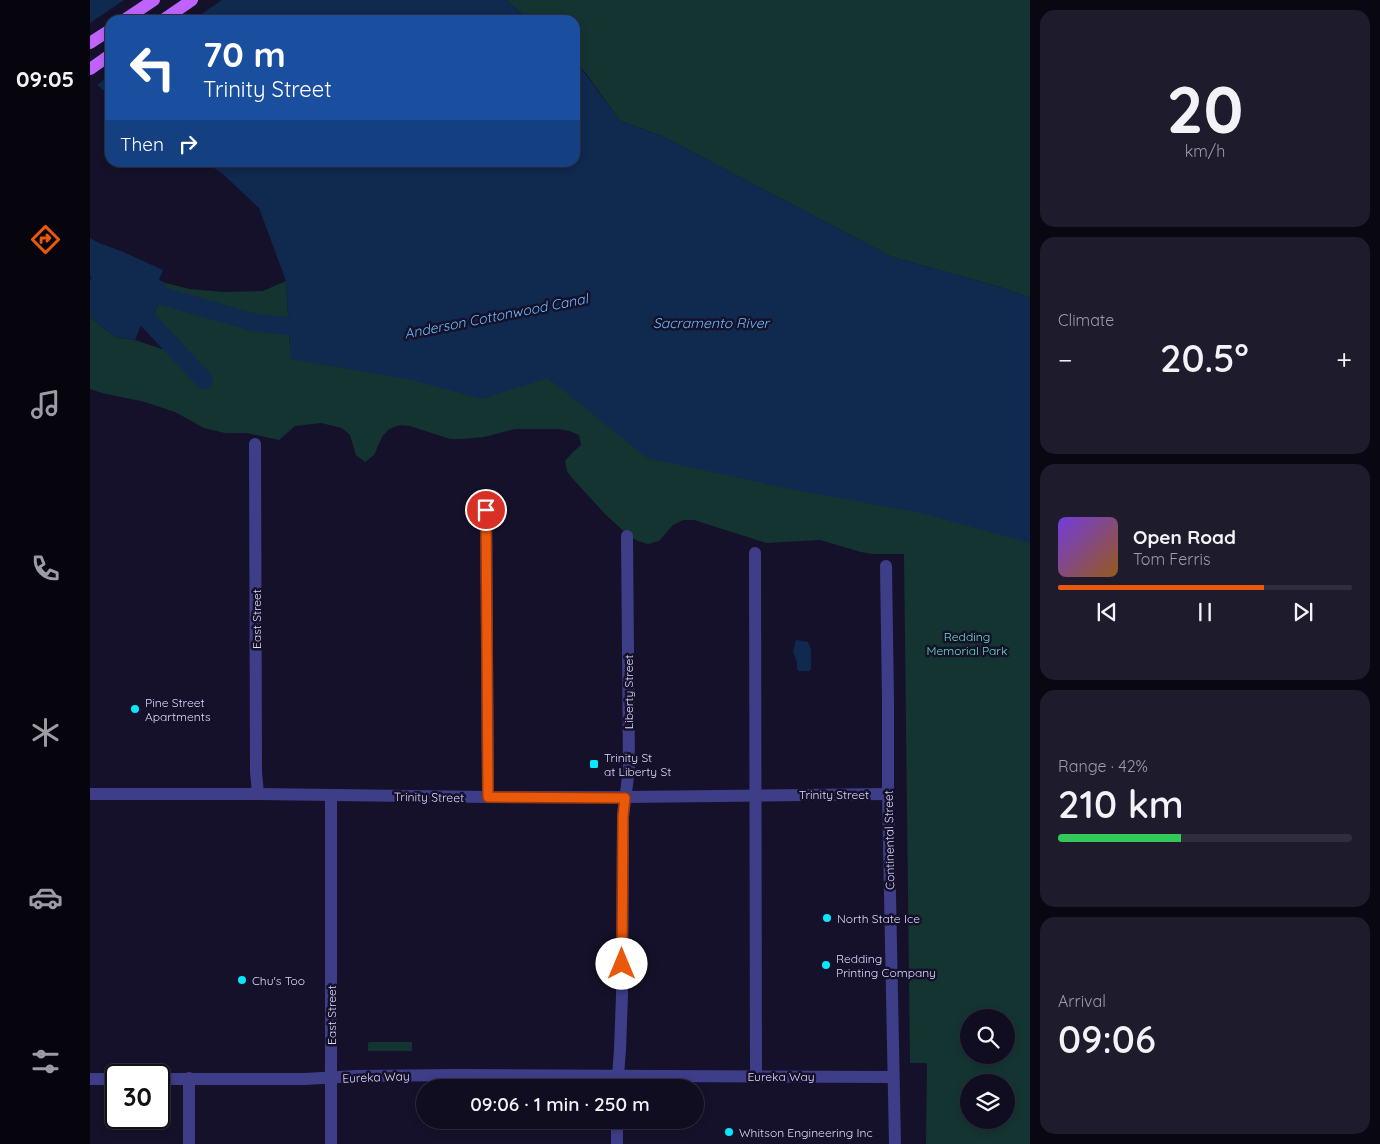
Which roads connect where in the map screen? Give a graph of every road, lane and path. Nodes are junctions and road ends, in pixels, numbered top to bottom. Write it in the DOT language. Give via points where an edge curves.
graph roads {
  1 [pos="154,0"];
  2 [pos="192,0"];
  3 [pos="132,15"];
  4 [pos="170,15"];
  5 [pos="105,33"];
  6 [pos="90,43"];
  7 [pos="105,58"];
  8 [pos="90,69"];
  9 [pos="255,444"];
  10 [pos="486,495"];
  11 [pos="628,536"];
  12 [pos="755,553"];
  13 [pos="886,566"];
  14 [pos="90,794"];
  15 [pos="258,794"];
  16 [pos="888,794"];
  17 [pos="331,795"];
  18 [pos="755,795"];
  19 [pos="488,797"];
  20 [pos="625,798"];
  21 [pos="756,1076"];
  22 [pos="893,1076"];
  23 [pos="189,1078"];
  24 [pos="331,1078"];
  25 [pos="90,1079"];
  26 [pos="105,1079"];
  27 [pos="170,1079"];
  28 [pos="564,1079"];
  29 [pos="618,1079"];
  30 [pos="673,1079"];
  31 [pos="616,1129"];
  32 [pos="189,1144"];
  33 [pos="331,1144"];
  34 [pos="617,1144"];
  35 [pos="894,1144"];
  1 -- 3 [label="main road"];
  2 -- 4 [label="main road"];
  5 -- 6 [label="main road"];
  7 -- 8 [label="main road"];
  9 -- 15 [label="street, East Street"];
  10 -- 19 [label="street"];
  11 -- 20 [label="street, Liberty Street" via="629,769"];
  12 -- 18 [label="street"];
  13 -- 16 [label="street, Continental Street"];
  14 -- 15 [label="street, Trinity Street"];
  15 -- 17 [label="street, Trinity Street"];
  16 -- 18 [label="street, Trinity Street"];
  16 -- 22 [label="street, Continental Street"];
  17 -- 19 [label="street, Trinity Street"];
  17 -- 24 [label="street, East Street"];
  18 -- 20 [label="street, Trinity Street"];
  18 -- 21 [label="street"];
  19 -- 20 [label="street, Trinity Street"];
  20 -- 29 [label="street, Liberty Street"];
  21 -- 22 [label="street, Eureka Way"];
  21 -- 30 [label="street, Eureka Way"];
  22 -- 35 [label="street, Continental Street"];
  23 -- 24 [label="street, Eureka Way"];
  23 -- 27 [label="street, Eureka Way"];
  23 -- 32 [label="street"];
  24 -- 28 [label="street, Eureka Way" via="456,1075"];
  24 -- 33 [label="street, East Street"];
  25 -- 26 [label="street"];
  31 -- 34 [label="street"];
}
